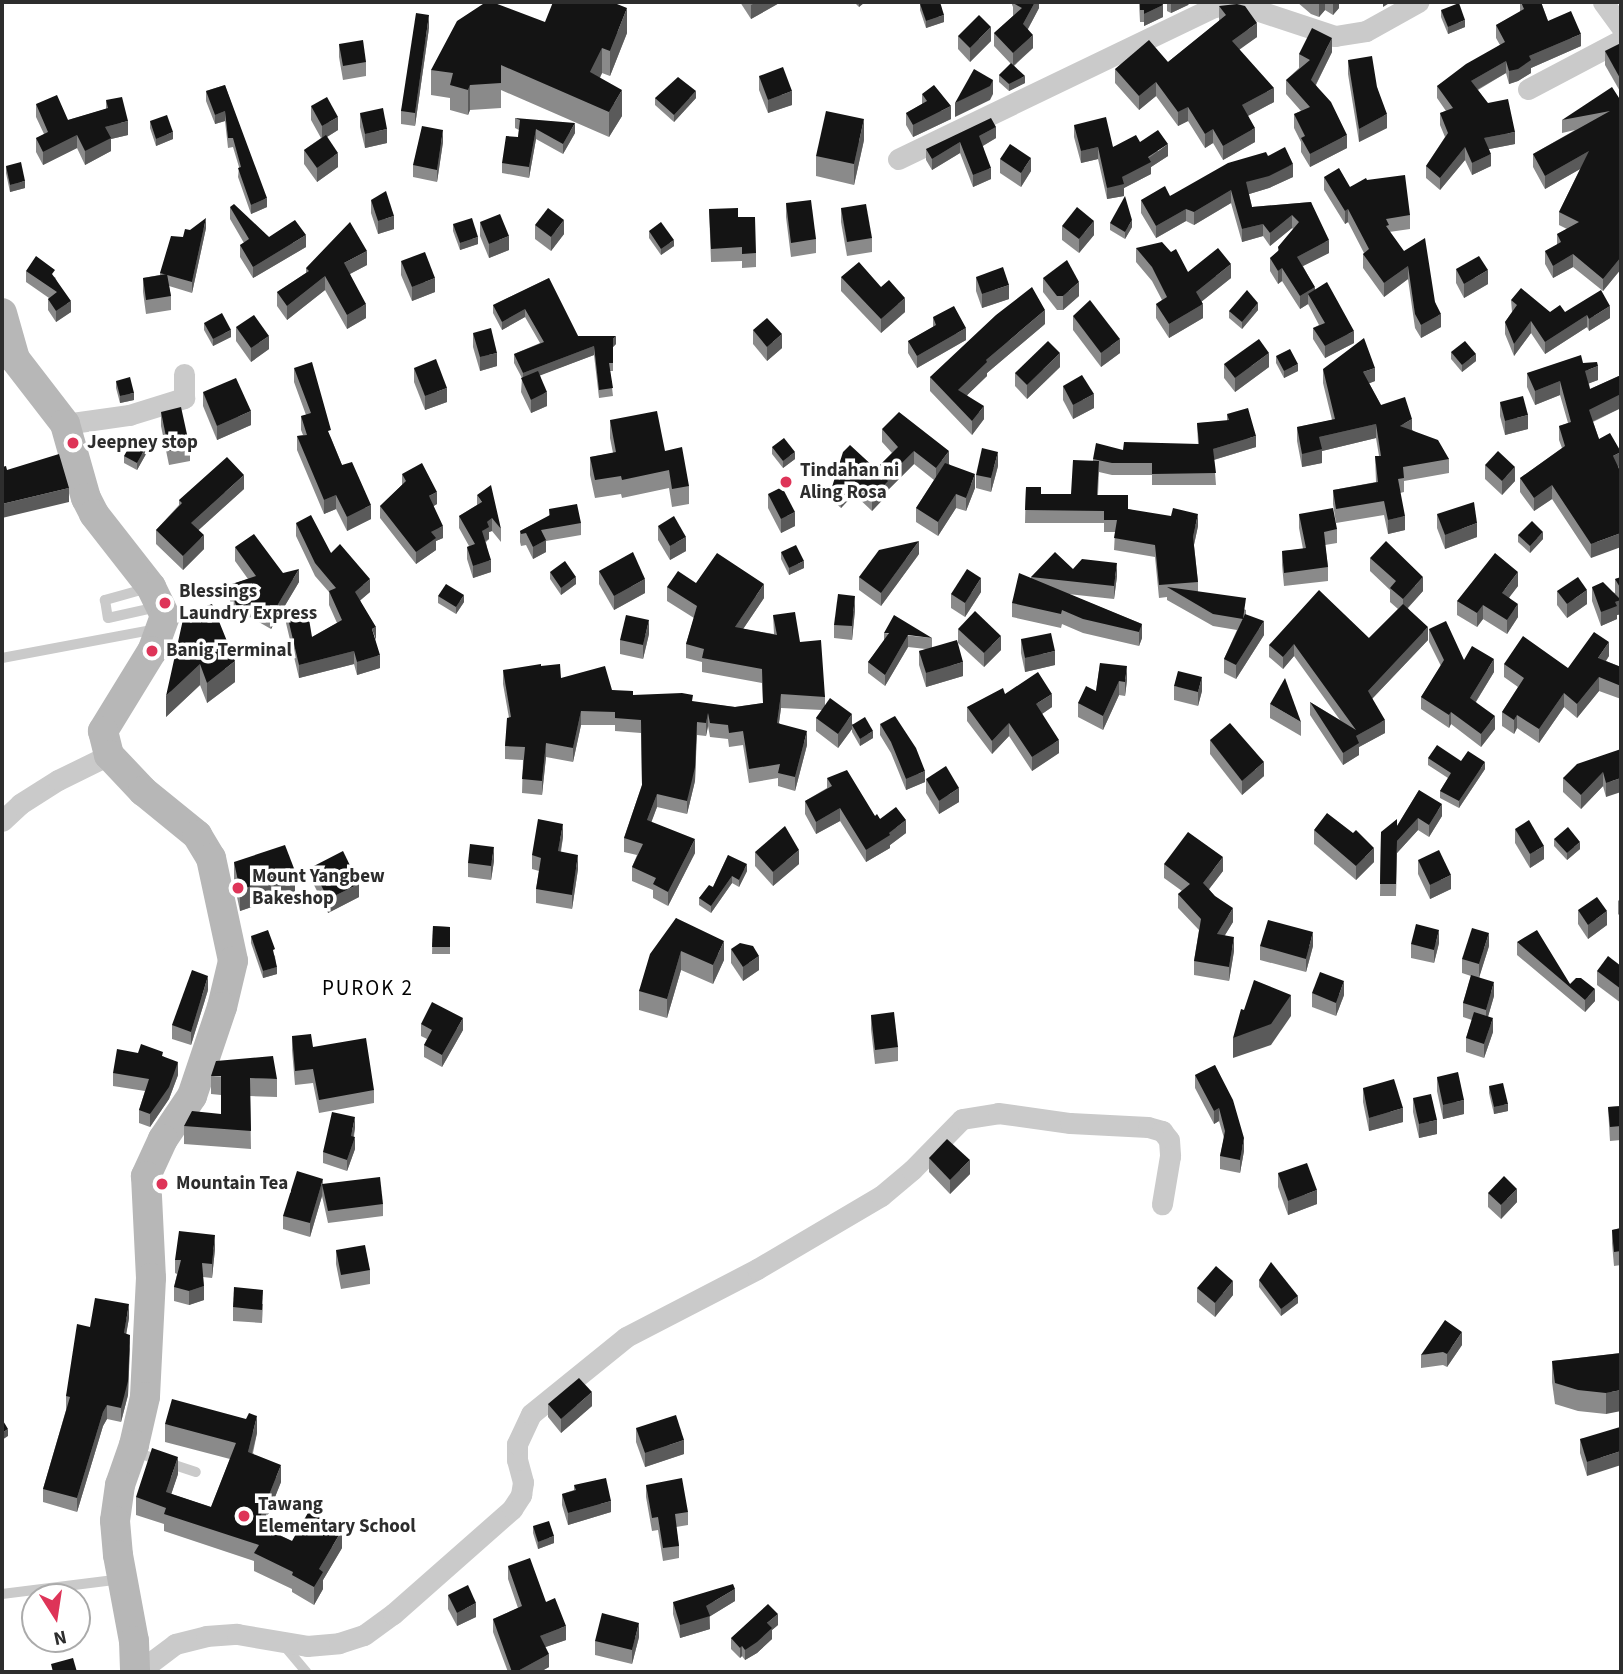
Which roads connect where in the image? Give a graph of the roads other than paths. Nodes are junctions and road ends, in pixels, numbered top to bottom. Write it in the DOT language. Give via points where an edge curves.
graph roads {
  1 [pos="1418,2"];
  2 [pos="1604,2"];
  3 [pos="1621,27"];
  4 [pos="1621,40"];
  5 [pos="1528,89"];
  6 [pos="898,159"];
  7 [pos="2,313"];
  8 [pos="184,374"];
  9 [pos="65,424"];
  10 [pos="157,607"];
  11 [pos="2,658"];
  12 [pos="108,755"];
  13 [pos="2,821"];
  14 [pos="1162,1204"];
  15 [pos="132,1451"];
  16 [pos="196,1472"];
  17 [pos="124,1579"];
  18 [pos="2,1594"];
  19 [pos="282,1643"];
  20 [pos="135,1672"];
  21 [pos="145,1672"];
  22 [pos="306,1672"];
  1 -- 6 [label="street" via="1366,31 1335,36 1238,4 1214,8"];
  2 -- 3 [label="street"];
  4 -- 5 [label="street"];
  7 -- 9 [label="main road" via="15,359"];
  8 -- 9 [label="street" via="184,398 129,415"];
  9 -- 10 [label="main road" via="94,514"];
  10 -- 11 [label="lane"];
  10 -- 12 [label="main road" via="152,650 103,731"];
  12 -- 13 [label="street" via="58,780"];
  12 -- 15 [label="main road" via="197,835 211,858 233,961 192,1096 163,1139 146,1176 150,1319 145,1397"];
  14 -- 19 [label="street" via="1170,1156 1169,1140 1162,1131 998,1113 962,1119 881,1196 757,1269 626,1337 531,1414 517,1444 522,1495 512,1509 393,1614 364,1635 339,1643"];
  15 -- 16 [label="lane"];
  15 -- 17 [label="main road" via="120,1485 115,1521"];
  17 -- 18 [label="lane"];
  17 -- 20 [label="main road"];
  19 -- 21 [label="street" via="237,1634 206,1636 175,1644"];
  19 -- 22 [label="lane"];
}
